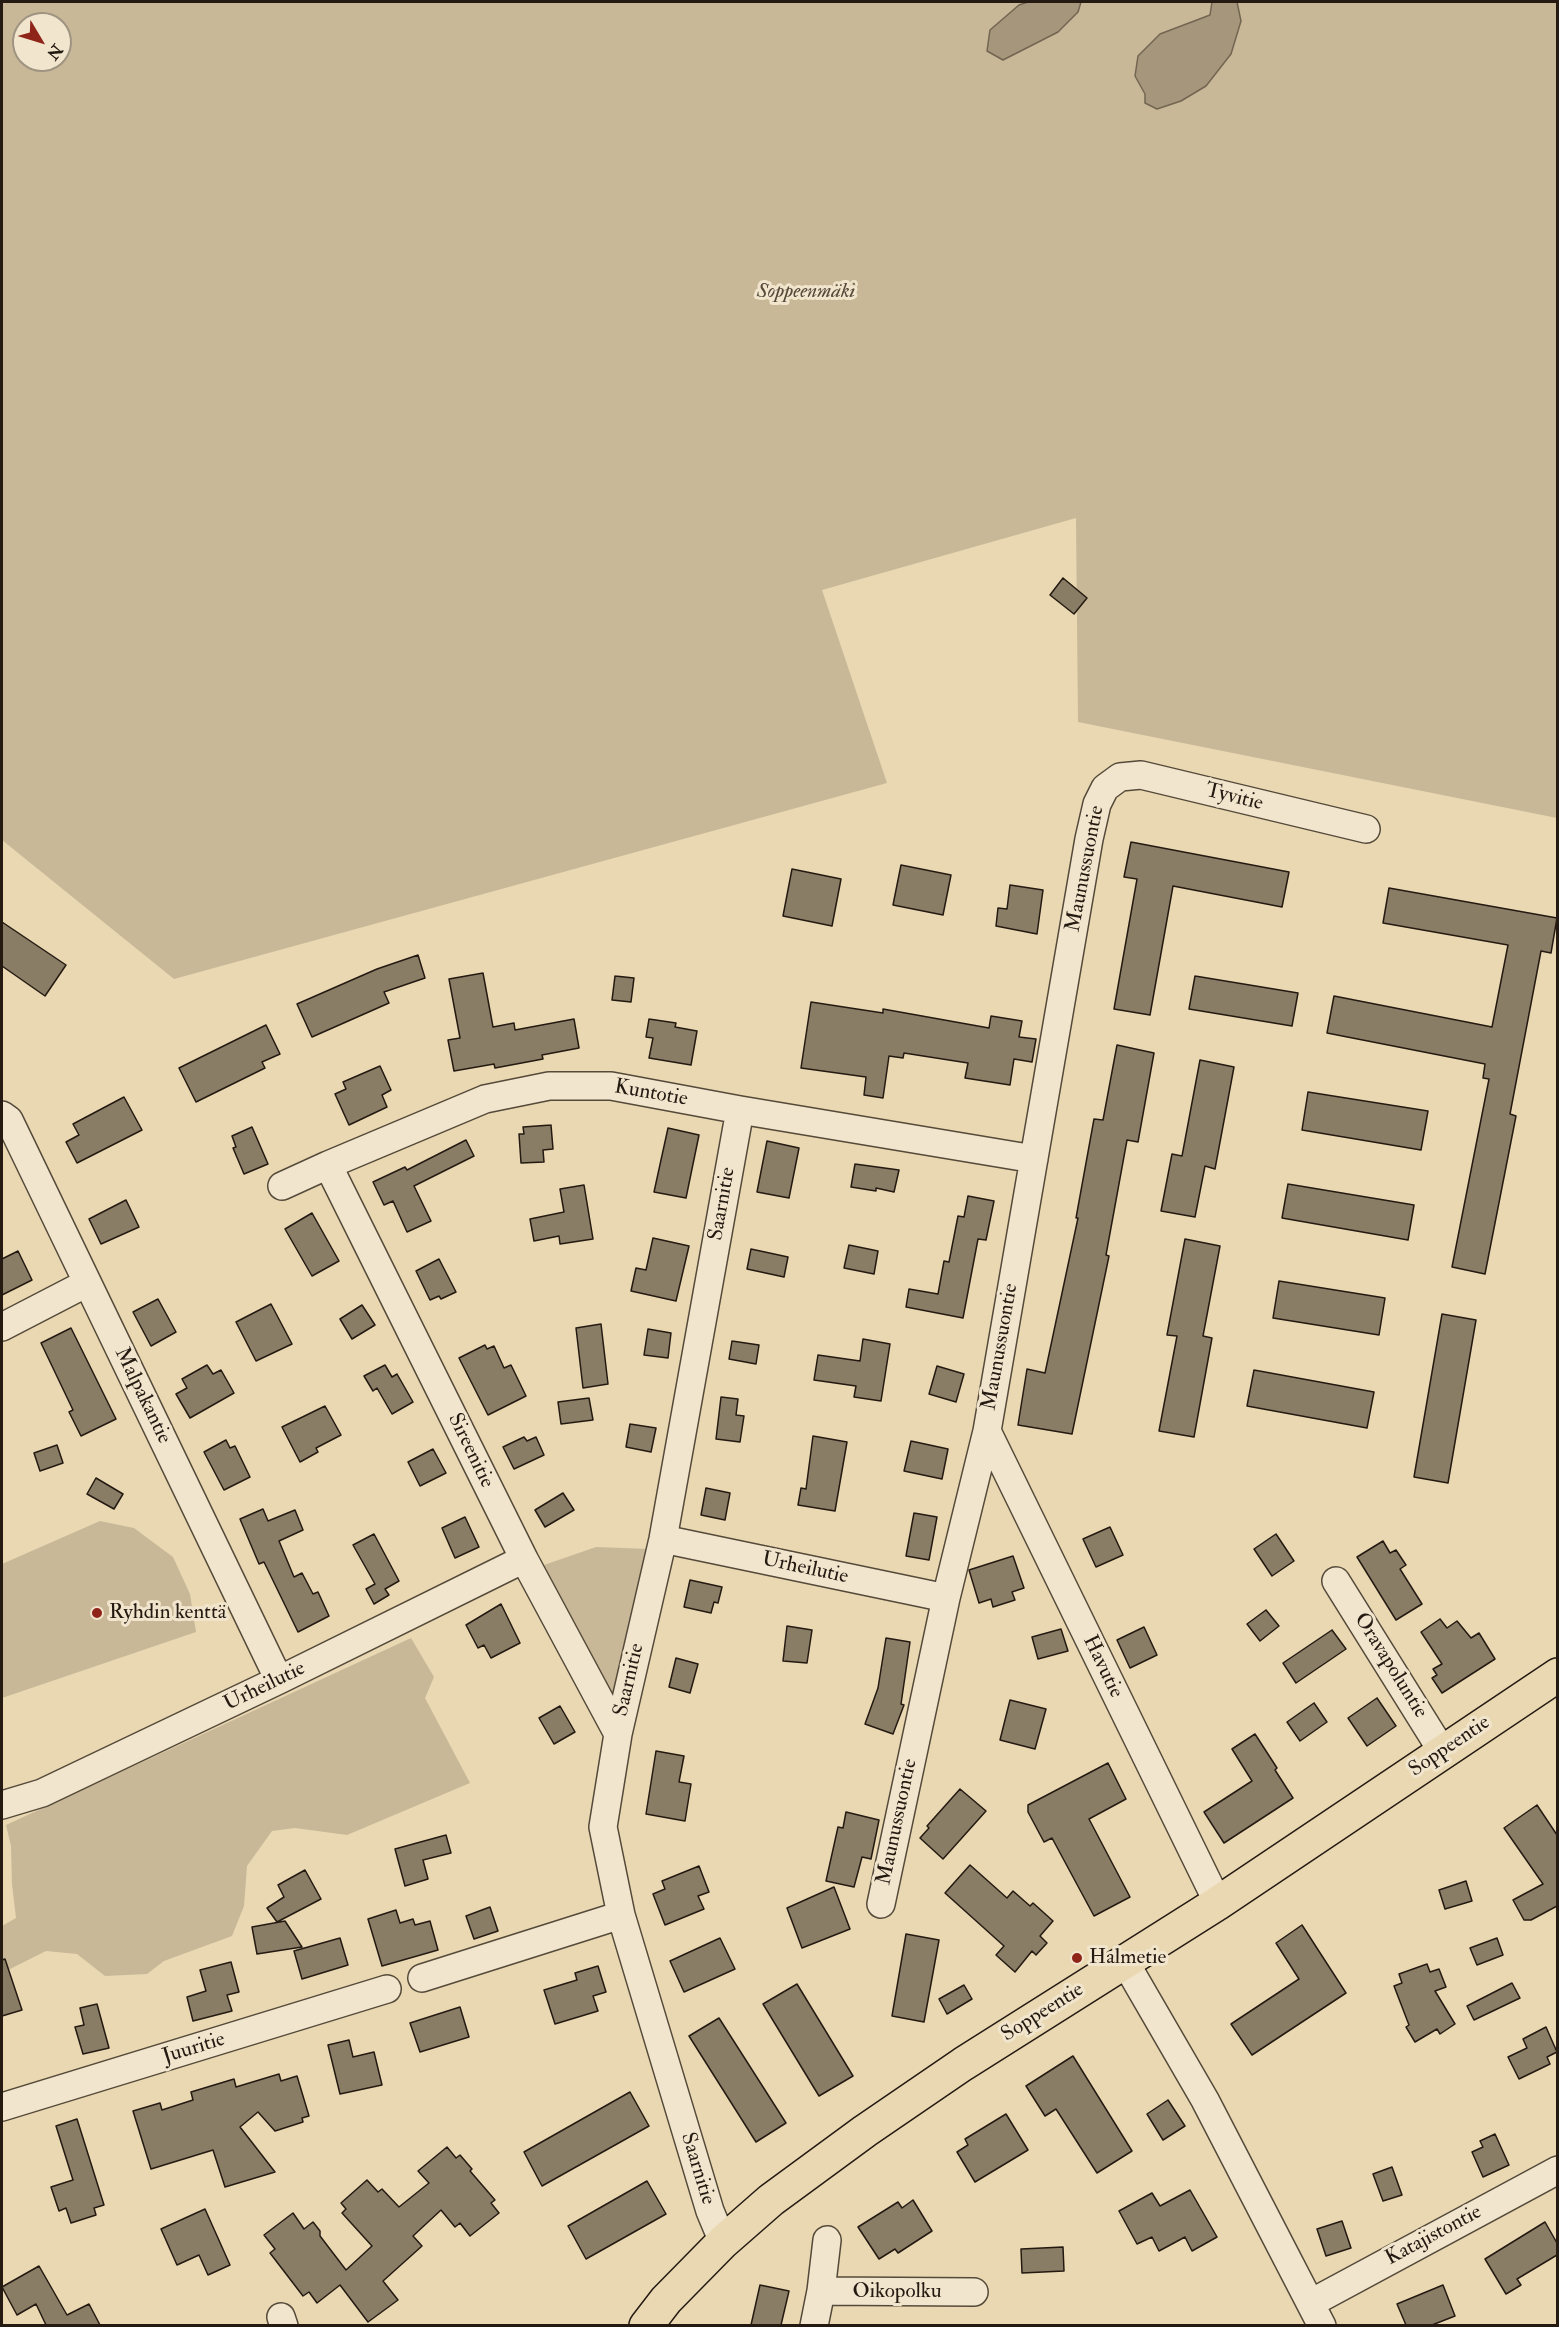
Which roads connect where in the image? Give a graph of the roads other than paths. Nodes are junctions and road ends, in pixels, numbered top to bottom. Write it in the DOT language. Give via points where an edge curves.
graph roads {
  1 [pos="1105,788"];
  2 [pos="1366,829"];
  3 [pos="740,1110"];
  4 [pos="2,1115"];
  5 [pos="1034,1158"];
  6 [pos="328,1165"];
  7 [pos="282,1186"];
  8 [pos="87,1283"];
  9 [pos="2,1327"];
  10 [pos="987,1431"];
  11 [pos="663,1539"];
  12 [pos="524,1559"];
  13 [pos="1336,1581"];
  14 [pos="946,1598"];
  15 [pos="1557,1675"];
  16 [pos="279,1680"];
  17 [pos="618,1734"];
  18 [pos="1441,1753"];
  19 [pos="2,1805"];
  20 [pos="1218,1903"];
  21 [pos="881,1904"];
  22 [pos="621,1915"];
  23 [pos="1125,1962"];
  24 [pos="422,1978"];
  25 [pos="387,1989"];
  26 [pos="2,2107"];
  27 [pos="1557,2170"];
  28 [pos="827,2240"];
  29 [pos="723,2242"];
  30 [pos="821,2291"];
  31 [pos="974,2292"];
  32 [pos="1317,2314"];
  33 [pos="646,2325"];
  34 [pos="814,2325"];
  1 -- 2 [label="street, Tyvitie" via="1120,777 1141,775"];
  1 -- 5 [label="street, Maunussuontie" via="1089,839"];
  3 -- 5 [label="street, Kuntotie"];
  3 -- 6 [label="street, Kuntotie" via="611,1086 549,1086 485,1099"];
  3 -- 11 [label="street, Saarnitie"];
  4 -- 8 [label="street, Malpakantie" via="9,1120"];
  5 -- 10 [label="street, Maunussuontie"];
  6 -- 7 [label="street, Kuntotie"];
  6 -- 12 [label="street, Sireenitie"];
  8 -- 9 [label="street"];
  8 -- 16 [label="street, Malpakantie"];
  10 -- 14 [label="street, Maunussuontie"];
  10 -- 20 [label="street, Havutie"];
  11 -- 14 [label="street, Urheilutie"];
  11 -- 17 [label="street, Saarnitie"];
  12 -- 16 [label="street, Urheilutie"];
  12 -- 17 [label="street, Sireenitie"];
  13 -- 18 [label="street, Oravapoluntie"];
  14 -- 21 [label="street, Maunussuontie"];
  15 -- 18 [label="main road, Soppeentie"];
  16 -- 19 [label="street, Urheilutie" via="42,1793"];
  17 -- 22 [label="street, Saarnitie" via="603,1827"];
  18 -- 20 [label="main road, Soppeentie"];
  20 -- 23 [label="main road, Soppeentie"];
  22 -- 24 [label="street"];
  22 -- 29 [label="street, Saarnitie" via="710,2211"];
  23 -- 29 [label="main road, Soppeentie" via="865,2131 771,2200"];
  23 -- 32 [label="street" via="1205,2100"];
  25 -- 26 [label="street, Juuritie"];
  27 -- 32 [label="street, Katajistontie"];
  28 -- 30 [label="street"];
  29 -- 33 [label="main road, Soppeentie"];
  30 -- 31 [label="street, Oikopolku"];
  30 -- 34 [label="street"];
}
